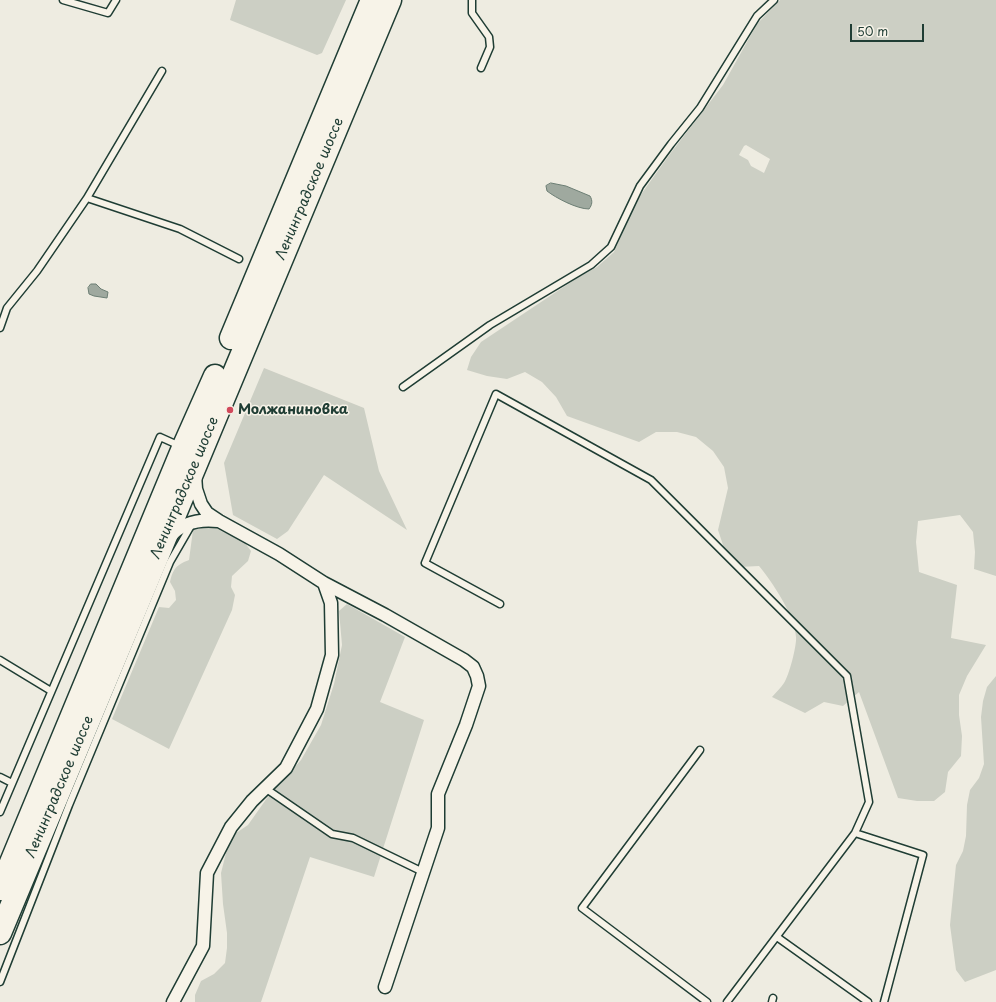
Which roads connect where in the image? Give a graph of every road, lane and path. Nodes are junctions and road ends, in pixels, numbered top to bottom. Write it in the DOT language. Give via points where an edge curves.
graph roads {
  1 [pos="63,0"];
  2 [pos="116,0"];
  3 [pos="372,0"];
  4 [pos="390,0"];
  5 [pos="472,0"];
  6 [pos="774,0"];
  7 [pos="481,68"];
  8 [pos="162,72"];
  9 [pos="87,198"];
  10 [pos="239,258"];
  11 [pos="0,328"];
  12 [pos="403,387"];
  13 [pos="190,454"];
  14 [pos="193,522"];
  15 [pos="220,522"];
  16 [pos="157,555"];
  17 [pos="324,583"];
  18 [pos="500,604"];
  19 [pos="0,660"];
  20 [pos="51,691"];
  21 [pos="700,750"];
  22 [pos="0,777"];
  23 [pos="12,783"];
  24 [pos="265,788"];
  25 [pos="0,812"];
  26 [pos="855,833"];
  27 [pos="423,872"];
  28 [pos="0,889"];
  29 [pos="0,933"];
  30 [pos="777,937"];
  31 [pos="0,982"];
  32 [pos="385,987"];
  33 [pos="174,1002"];
  34 [pos="706,1002"];
  35 [pos="727,1002"];
  36 [pos="868,1002"];
  37 [pos="884,1002"];
  1 -- 2 [label="lane" via="108,13"];
  3 -- 13 [label="highway, Ленинградское шоссе" via="205,400"];
  4 -- 13 [label="highway, Ленинградское шоссе"];
  5 -- 7 [label="lane" via="472,13 489,36 490,47"];
  6 -- 12 [label="lane" via="757,16 700,108 640,186 611,247 590,265 490,325"];
  8 -- 9 [label="lane"];
  9 -- 10 [label="lane" via="180,230"];
  9 -- 11 [label="lane" via="7,308"];
  13 -- 15 [label="street" via="197,495 207,513"];
  13 -- 16 [label="highway, Ленинградское шоссе"];
  13 -- 20 [label="lane" via="160,437"];
  13 -- 28 [label="highway, Ленинградское шоссе"];
  14 -- 15 [label="street"];
  14 -- 16 [label="street" via="173,534"];
  14 -- 31 [label="lane" via="170,562 66,813"];
  15 -- 17 [label="street" via="279,554"];
  16 -- 29 [label="highway, Ленинградское шоссе"];
  17 -- 24 [label="street" via="331,603 332,656 317,709 286,768"];
  17 -- 27 [label="street" via="464,660 477,676 479,686 438,794 438,828"];
  18 -- 26 [label="lane" via="425,563 496,394 651,480 848,676 869,802"];
  19 -- 20 [label="lane"];
  20 -- 23 [label="lane"];
  21 -- 34 [label="lane" via="582,908"];
  22 -- 23 [label="lane"];
  23 -- 25 [label="lane"];
  24 -- 27 [label="lane" via="332,834 353,838"];
  24 -- 33 [label="street" via="231,827 207,873 203,946"];
  26 -- 30 [label="lane"];
  26 -- 37 [label="lane" via="923,854"];
  27 -- 32 [label="street"];
  30 -- 35 [label="lane"];
  30 -- 36 [label="lane"];
}
